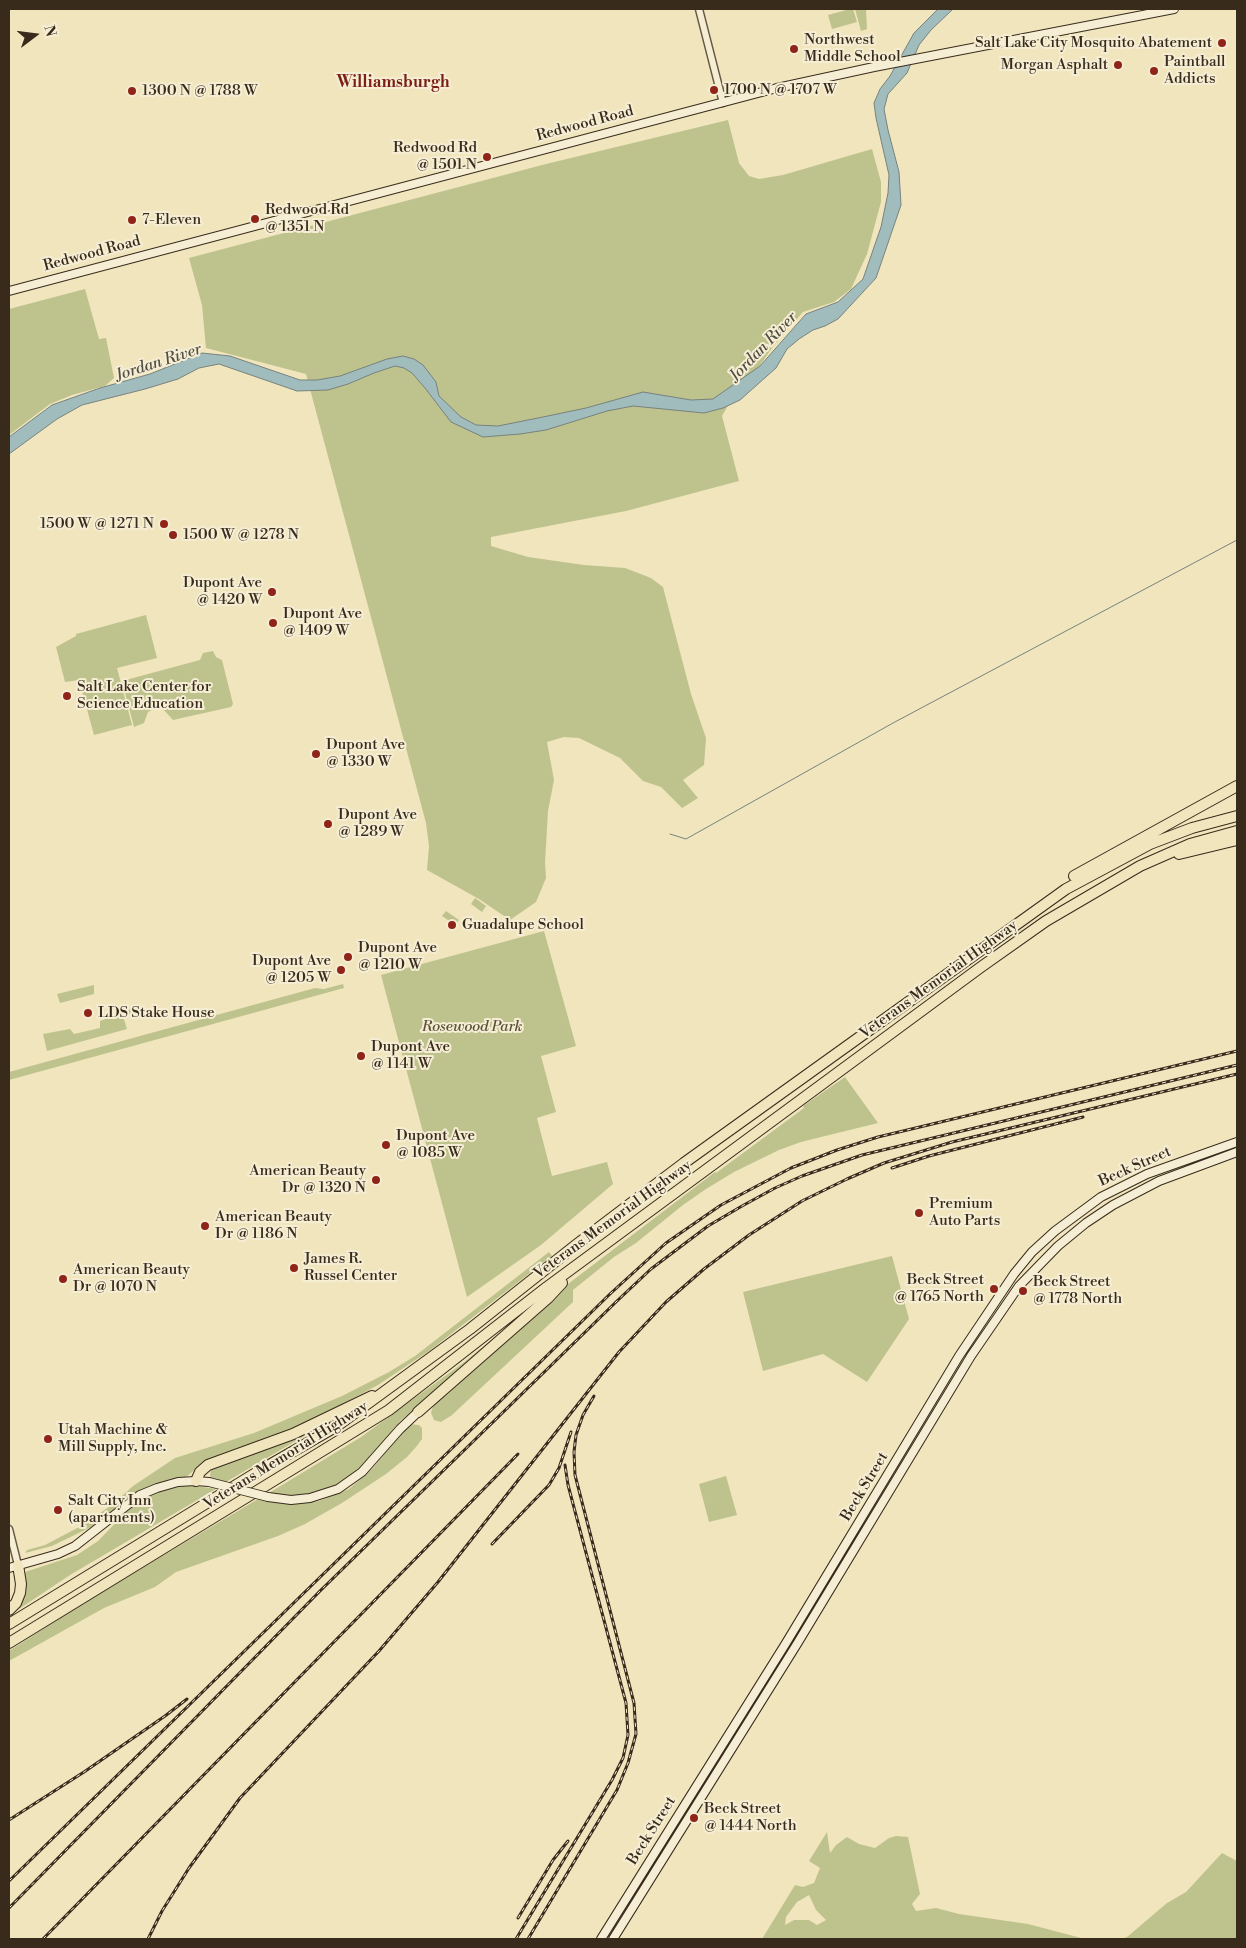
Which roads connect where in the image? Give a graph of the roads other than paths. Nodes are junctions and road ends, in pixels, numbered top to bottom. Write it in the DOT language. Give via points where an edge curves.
graph roads {
  1 [pos="699,9"];
  2 [pos="1174,9"];
  3 [pos="723,102"];
  4 [pos="9,291"];
  5 [pos="1237,786"];
  6 [pos="1237,816"];
  7 [pos="1237,831"];
  8 [pos="1237,840"];
  9 [pos="1140,866"];
  10 [pos="956,968"];
  11 [pos="1237,1142"];
  12 [pos="1237,1152"];
  13 [pos="580,1264"];
  14 [pos="390,1389"];
  15 [pos="418,1412"];
  16 [pos="196,1481"];
  17 [pos="9,1529"];
  18 [pos="14,1566"];
  19 [pos="9,1610"];
  20 [pos="9,1624"];
  21 [pos="9,1643"];
  22 [pos="601,1939"];
  23 [pos="613,1939"];
  1 -- 3 [label="street"];
  2 -- 3 [label="main road, Redwood Road" via="830,76"];
  3 -- 4 [label="main road, Redwood Road"];
  5 -- 10 [label="highway" via="1049,892 976,947"];
  6 -- 10 [label="highway, Veterans Memorial Highway" via="1172,836 1115,861 1066,888"];
  7 -- 9 [label="highway, Veterans Memorial Highway" via="1190,844"];
  8 -- 9 [label="highway"];
  9 -- 13 [label="highway, Veterans Memorial Highway" via="1046,921 981,967"];
  10 -- 14 [label="highway, Veterans Memorial Highway" via="684,1162"];
  11 -- 22 [label="main road, Beck Street" via="1147,1174 1101,1197 1054,1231 1014,1274 963,1350 791,1636"];
  12 -- 23 [label="main road, Beck Street" via="1159,1181 1113,1205 1058,1246 1019,1286 971,1356"];
  13 -- 15 [label="highway" via="548,1298"];
  13 -- 21 [label="highway, Veterans Memorial Highway" via="389,1410"];
  14 -- 16 [label="highway" via="293,1434 208,1465"];
  14 -- 20 [label="highway, Veterans Memorial Highway" via="337,1426"];
  15 -- 16 [label="main road, bridge" via="362,1472 338,1489 310,1498 268,1497"];
  16 -- 18 [label="main road" via="167,1484 140,1496 74,1546 58,1554"];
  17 -- 18 [label="street"];
  18 -- 19 [label="highway" via="21,1584 20,1594"];
}
